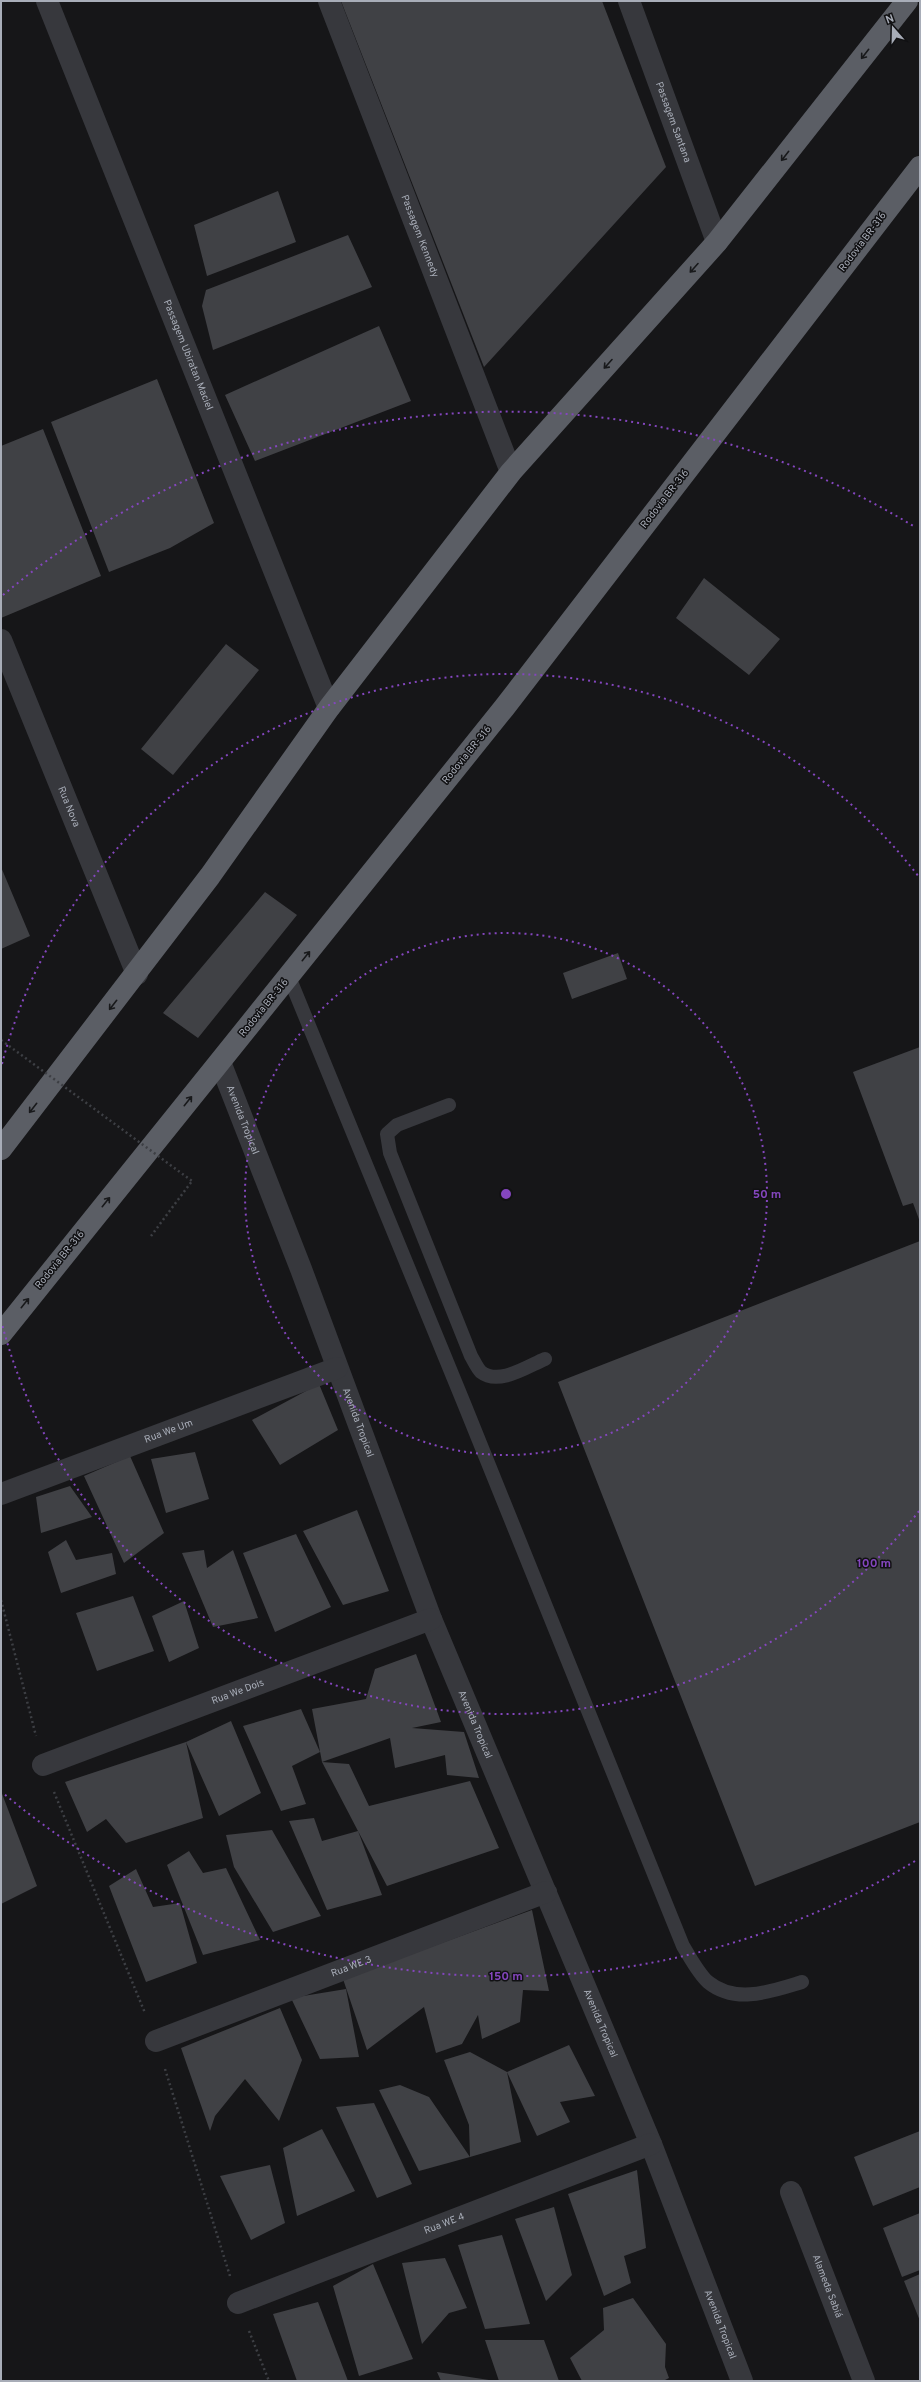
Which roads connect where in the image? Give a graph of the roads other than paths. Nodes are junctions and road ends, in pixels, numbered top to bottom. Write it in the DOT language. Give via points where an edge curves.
graph roads {
  1 [pos="47,1"];
  2 [pos="329,1"];
  3 [pos="629,1"];
  4 [pos="907,1"];
  5 [pos="920,167"];
  6 [pos="717,242"];
  7 [pos="511,472"];
  8 [pos="1,640"];
  9 [pos="329,708"];
  10 [pos="137,974"];
  11 [pos="288,977"];
  12 [pos="220,1062"];
  13 [pos="449,1105"];
  14 [pos="1,1149"];
  15 [pos="1,1334"];
  16 [pos="545,1359"];
  17 [pos="337,1368"];
  18 [pos="1,1494"];
  19 [pos="431,1619"];
  20 [pos="43,1765"];
  21 [pos="546,1892"];
  22 [pos="802,1982"];
  23 [pos="156,2041"];
  24 [pos="651,2144"];
  25 [pos="791,2192"];
  26 [pos="238,2302"];
  27 [pos="742,2381"];
  28 [pos="864,2381"];
  1 -- 9 [label="street, Passagem Ubiratan Maciel"];
  2 -- 7 [label="street, Passagem Kennedy"];
  3 -- 6 [label="street, Passagem Santana"];
  4 -- 6 [label="highway, one-way"];
  11 -- 5 [label="highway, Rodovia BR-316, one-way" via="504,708"];
  6 -- 7 [label="highway, one-way"];
  7 -- 9 [label="highway"];
  8 -- 10 [label="street, Rua Nova"];
  9 -- 10 [label="highway"];
  10 -- 14 [label="highway, one-way"];
  11 -- 12 [label="highway, Rodovia BR-316"];
  11 -- 22 [label="lane" via="463,1401 683,1946 708,1981 732,1995 764,1993"];
  15 -- 12 [label="highway, Rodovia BR-316, one-way"];
  12 -- 17 [label="street, Avenida Tropical"];
  13 -- 16 [label="lane" via="397,1125 388,1134 390,1153 471,1356 480,1371 489,1376 501,1377"];
  17 -- 18 [label="street, Rua We Um"];
  17 -- 19 [label="street, Avenida Tropical"];
  19 -- 20 [label="street, Rua We Dois"];
  19 -- 21 [label="street, Avenida Tropical"];
  21 -- 23 [label="street, Rua WE 3"];
  21 -- 24 [label="street, Avenida Tropical"];
  24 -- 26 [label="street, Rua WE 4"];
  24 -- 27 [label="street, Avenida Tropical"];
  25 -- 28 [label="street, Alameda Sabiá"];
}
